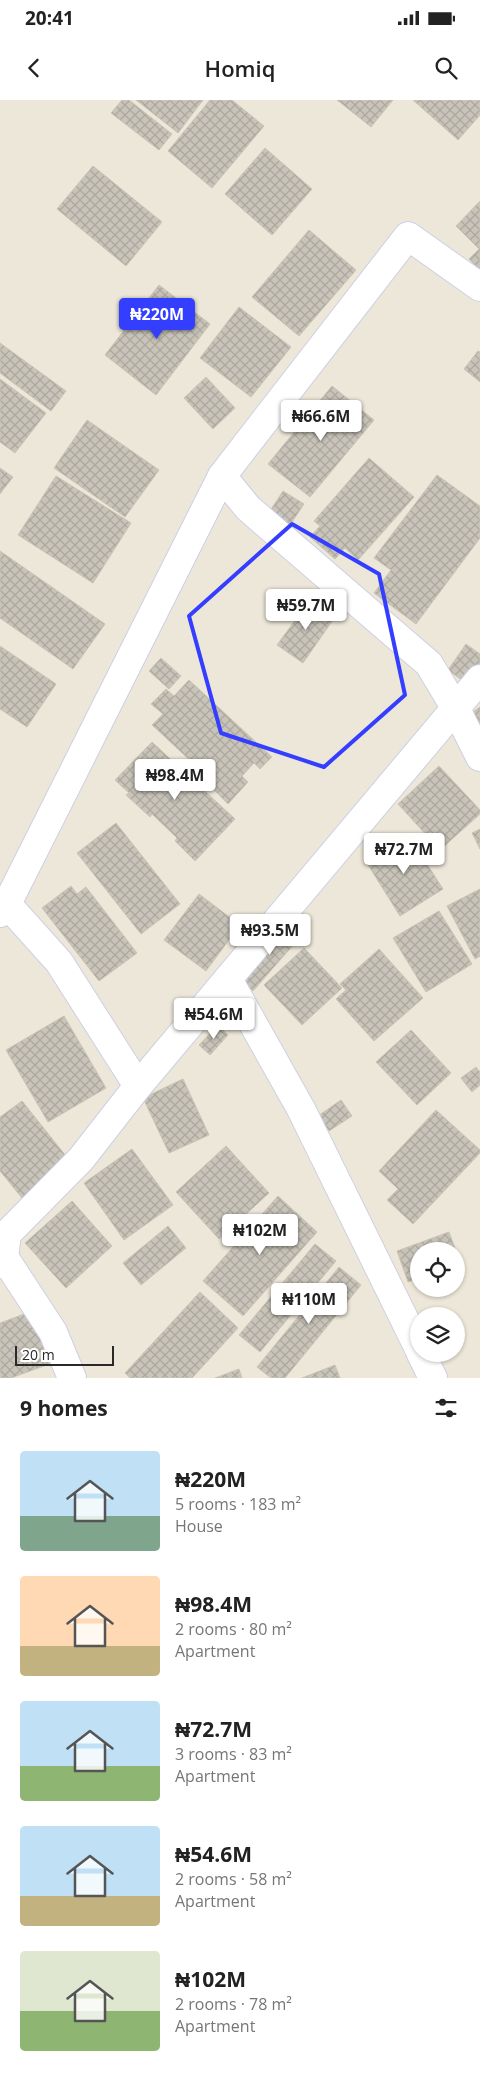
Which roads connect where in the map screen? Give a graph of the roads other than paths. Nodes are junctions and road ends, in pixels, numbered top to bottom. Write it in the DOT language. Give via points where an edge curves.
graph roads {
  1 [pos="480,287"];
  2 [pos="222,476"];
  3 [pos="480,679"];
  4 [pos="456,709"];
  5 [pos="480,757"];
  6 [pos="3,909"];
  7 [pos="228,979"];
  8 [pos="138,1086"];
  9 [pos="2,1260"];
  10 [pos="410,1331"];
  11 [pos="425,1362"];
  12 [pos="72,1378"];
  13 [pos="433,1378"];
  1 -- 2 [label="street" via="408,236"];
  2 -- 4 [label="street" via="248,508 428,664"];
  2 -- 6 [label="street"];
  3 -- 4 [label="street"];
  4 -- 5 [label="street"];
  4 -- 7 [label="street"];
  6 -- 8 [label="street" via="59,962"];
  7 -- 8 [label="street"];
  7 -- 10 [label="street" via="300,1109"];
  8 -- 9 [label="street" via="82,1159 7,1234"];
  9 -- 12 [label="street" via="53,1332"];
  11 -- 13 [label="street"];
}
